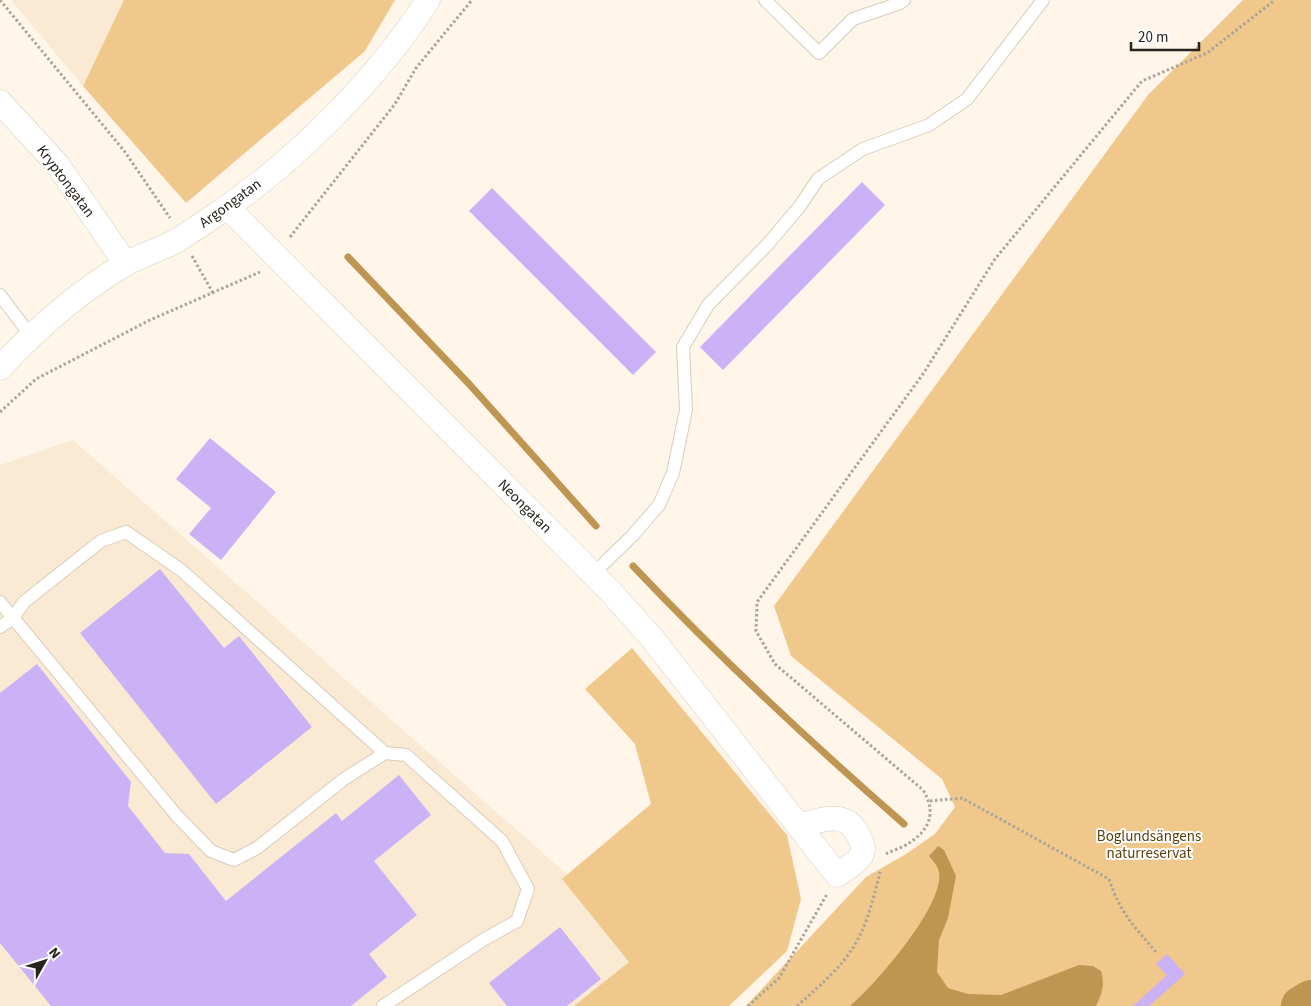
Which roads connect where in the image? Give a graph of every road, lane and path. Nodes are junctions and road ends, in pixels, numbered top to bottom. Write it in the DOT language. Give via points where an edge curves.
graph roads {
  1 [pos="0,0"];
  2 [pos="428,0"];
  3 [pos="472,0"];
  4 [pos="765,0"];
  5 [pos="904,0"];
  6 [pos="1043,0"];
  7 [pos="1275,0"];
  8 [pos="0,102"];
  9 [pos="227,207"];
  10 [pos="172,221"];
  11 [pos="275,255"];
  12 [pos="194,260"];
  13 [pos="126,264"];
  14 [pos="213,293"];
  15 [pos="0,295"];
  16 [pos="31,336"];
  17 [pos="0,368"];
  18 [pos="0,412"];
  19 [pos="592,574"];
  20 [pos="0,602"];
  21 [pos="13,618"];
  22 [pos="0,627"];
  23 [pos="385,754"];
  24 [pos="930,801"];
  25 [pos="798,826"];
  26 [pos="882,861"];
  27 [pos="880,869"];
  28 [pos="837,875"];
  29 [pos="1156,952"];
  30 [pos="383,1006"];
  31 [pos="748,1006"];
  32 [pos="797,1006"];
  1 -- 10 [label="path" via="125,152"];
  2 -- 9 [label="street, Argongatan" via="356,92 291,156"];
  3 -- 11 [label="path" via="416,68 394,104"];
  4 -- 5 [label="lane" via="819,53 853,19"];
  6 -- 19 [label="lane" via="967,98 929,125 863,149 818,179 767,245 708,305 683,346 686,410 673,474 659,505"];
  7 -- 24 [label="path" via="1207,53 1142,81 995,259 923,374 757,602 756,631 775,664 923,790"];
  8 -- 13 [label="street, Kryptongatan" via="57,164"];
  9 -- 11 [label="street, Neongatan"];
  9 -- 13 [label="street, Argongatan" via="175,241"];
  11 -- 14 [label="path" via="256,275"];
  11 -- 19 [label="street, Neongatan"];
  12 -- 14 [label="path"];
  13 -- 16 [label="street, Argongatan" via="87,289"];
  14 -- 18 [label="path" via="148,321 36,379"];
  15 -- 16 [label="lane"];
  16 -- 17 [label="street, Argongatan"];
  19 -- 25 [label="street, Neongatan" via="652,638"];
  20 -- 21 [label="lane"];
  21 -- 22 [label="lane"];
  21 -- 23 [label="lane" via="24,602 101,541 126,532 180,570"];
  21 -- 23 [label="lane" via="177,816 212,851 234,860 257,848 344,779"];
  23 -- 30 [label="lane" via="406,754 502,840 528,889 517,921"];
  24 -- 26 [label="path" via="930,820 925,830 905,845 886,853"];
  24 -- 29 [label="path" via="962,798 1110,879 1117,903 1127,919"];
  25 -- 28 [label="street, Neongatan"];
  25 -- 28 [label="street" via="827,817 847,822 857,832 863,847 861,856"];
  27 -- 32 [label="path" via="869,914 856,946 841,966"];
  28 -- 31 [label="path" via="778,978"];
}
